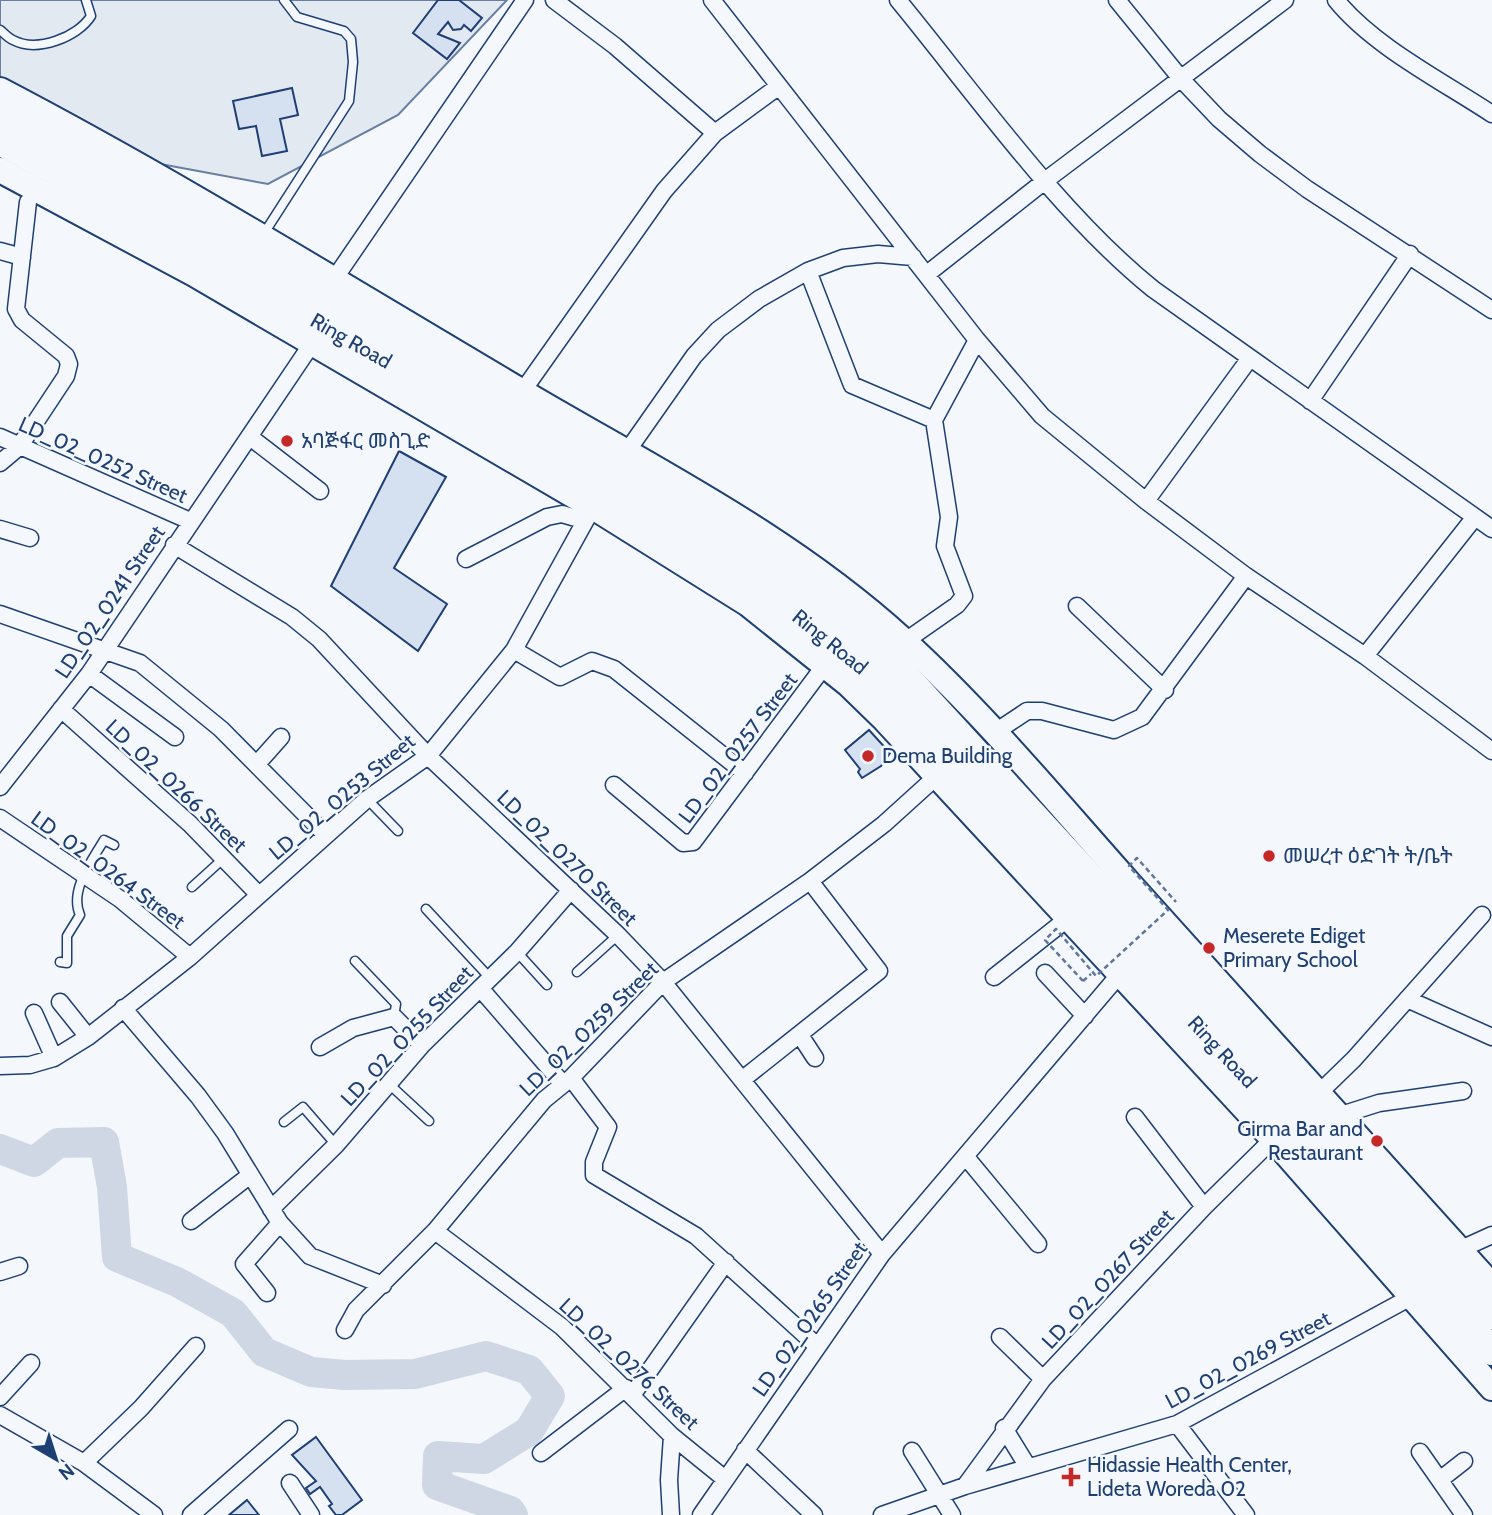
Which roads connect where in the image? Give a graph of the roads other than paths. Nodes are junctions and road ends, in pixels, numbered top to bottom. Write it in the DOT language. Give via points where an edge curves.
graph roads {
  1 [pos="86,0"];
  2 [pos="284,0"];
  3 [pos="525,0"];
  4 [pos="554,0"];
  5 [pos="712,0"];
  6 [pos="898,0"];
  7 [pos="1117,0"];
  8 [pos="1285,0"];
  9 [pos="1336,0"];
  10 [pos="0,30"];
  11 [pos="1182,80"];
  12 [pos="779,86"];
  13 [pos="0,90"];
  14 [pos="0,114"];
  15 [pos="1492,114"];
  16 [pos="715,133"];
  17 [pos="0,141"];
  18 [pos="0,170"];
  19 [pos="1045,180"];
  20 [pos="28,202"];
  21 [pos="263,235"];
  22 [pos="0,251"];
  23 [pos="1410,254"];
  24 [pos="22,257"];
  25 [pos="913,257"];
  26 [pos="808,271"];
  27 [pos="927,274"];
  28 [pos="335,278"];
  29 [pos="1492,310"];
  30 [pos="977,340"];
  31 [pos="311,345"];
  32 [pos="1250,358"];
  33 [pos="522,392"];
  34 [pos="1310,401"];
  35 [pos="934,420"];
  36 [pos="0,437"];
  37 [pos="250,437"];
  38 [pos="19,447"];
  39 [pos="628,450"];
  40 [pos="0,463"];
  41 [pos="320,491"];
  42 [pos="1146,501"];
  43 [pos="588,514"];
  44 [pos="1475,517"];
  45 [pos="190,521"];
  46 [pos="0,529"];
  47 [pos="1492,529"];
  48 [pos="30,538"];
  49 [pos="174,545"];
  50 [pos="466,559"];
  51 [pos="1246,576"];
  52 [pos="1077,606"];
  53 [pos="0,614"];
  54 [pos="904,642"];
  55 [pos="105,649"];
  56 [pos="513,650"];
  57 [pos="1365,656"];
  58 [pos="825,665"];
  59 [pos="89,674"];
  60 [pos="1165,690"];
  61 [pos="61,709"];
  62 [pos="994,733"];
  63 [pos="175,737"];
  64 [pos="281,737"];
  65 [pos="1492,751"];
  66 [pos="428,756"];
  67 [pos="257,764"];
  68 [pos="745,773"];
  69 [pos="937,776"];
  70 [pos="614,785"];
  71 [pos="0,787"];
  72 [pos="367,799"];
  73 [pos="0,818"];
  74 [pos="398,831"];
  75 [pos="325,834"];
  76 [pos="114,845"];
  77 [pos="223,858"];
  78 [pos="85,874"];
  79 [pos="810,881"];
  80 [pos="192,887"];
  81 [pos="571,890"];
  82 [pos="260,895"];
  83 [pos="426,909"];
  84 [pos="1482,915"];
  85 [pos="1068,919"];
  86 [pos="618,936"];
  87 [pos="517,952"];
  88 [pos="190,957"];
  89 [pos="355,961"];
  90 [pos="60,962"];
  91 [pos="577,972"];
  92 [pos="1045,973"];
  93 [pos="1119,975"];
  94 [pos="994,977"];
  95 [pos="663,982"];
  96 [pos="485,983"];
  97 [pos="547,985"];
  98 [pos="1407,999"];
  99 [pos="60,1002"];
  100 [pos="123,1008"];
  101 [pos="34,1013"];
  102 [pos="1085,1016"];
  103 [pos="394,1017"];
  104 [pos="800,1035"];
  105 [pos="88,1037"];
  106 [pos="1492,1037"];
  107 [pos="422,1045"];
  108 [pos="320,1048"];
  109 [pos="54,1058"];
  110 [pos="815,1058"];
  111 [pos="0,1066"];
  112 [pos="743,1079"];
  113 [pos="567,1081"];
  114 [pos="389,1084"];
  115 [pos="1463,1091"];
  116 [pos="1319,1093"];
  117 [pos="1340,1115"];
  118 [pos="1135,1117"];
  119 [pos="429,1121"];
  120 [pos="284,1122"];
  121 [pos="1273,1139"];
  122 [pos="336,1145"];
  123 [pos="966,1157"];
  124 [pos="249,1176"];
  125 [pos="1204,1207"];
  126 [pos="271,1209"];
  127 [pos="191,1221"];
  128 [pos="280,1223"];
  129 [pos="435,1231"];
  130 [pos="1492,1235"];
  131 [pos="1038,1244"];
  132 [pos="1459,1250"];
  133 [pos="882,1254"];
  134 [pos="726,1262"];
  135 [pos="19,1266"];
  136 [pos="0,1272"];
  137 [pos="383,1285"];
  138 [pos="1492,1286"];
  139 [pos="267,1293"];
  140 [pos="1411,1297"];
  141 [pos="1492,1315"];
  142 [pos="345,1330"];
  143 [pos="1000,1337"];
  144 [pos="816,1345"];
  145 [pos="196,1346"];
  146 [pos="1492,1351"];
  147 [pos="31,1363"];
  148 [pos="1043,1379"];
  149 [pos="1492,1388"];
  150 [pos="630,1391"];
  151 [pos="0,1397"];
  152 [pos="0,1415"];
  153 [pos="1177,1424"];
  154 [pos="1004,1428"];
  155 [pos="289,1429"];
  156 [pos="672,1436"];
  157 [pos="745,1450"];
  158 [pos="912,1451"];
  159 [pos="1420,1452"];
  160 [pos="541,1453"];
  161 [pos="1464,1461"];
  162 [pos="84,1463"];
  163 [pos="1028,1467"];
  164 [pos="725,1479"];
  165 [pos="1441,1479"];
  166 [pos="290,1483"];
  167 [pos="965,1486"];
  168 [pos="940,1497"];
  169 [pos="154,1515"];
  170 [pos="191,1515"];
  171 [pos="312,1515"];
  172 [pos="671,1515"];
  173 [pos="701,1515"];
  174 [pos="814,1515"];
  175 [pos="882,1515"];
  176 [pos="952,1515"];
  177 [pos="1246,1515"];
  178 [pos="1464,1515"];
  1 -- 10 [label="lane" via="91,16 84,28 66,37 36,44 14,41"];
  2 -- 21 [label="lane" via="297,17 344,31 351,39 354,62 349,101"];
  3 -- 28 [label="street"];
  4 -- 16 [label="street" via="653,77"];
  5 -- 12 [label="street"];
  6 -- 19 [label="street"];
  7 -- 11 [label="street"];
  8 -- 11 [label="street"];
  9 -- 15 [label="street" via="1375,36"];
  11 -- 19 [label="street"];
  11 -- 23 [label="street" via="1260,155"];
  12 -- 16 [label="street"];
  12 -- 25 [label="street"];
  13 -- 21 [label="main road"];
  14 -- 141 [label="highway, Ring Road" via="206,227 693,514 835,612 905,676"];
  16 -- 33 [label="street" via="664,191"];
  17 -- 146 [label="highway, Ring Road" via="122,207 604,490 709,553 829,638 888,691"];
  18 -- 31 [label="main road" via="194,274"];
  19 -- 27 [label="street"];
  19 -- 32 [label="street" via="1115,258"];
  20 -- 24 [label="street"];
  21 -- 28 [label="main road"];
  22 -- 24 [label="street"];
  23 -- 29 [label="street"];
  23 -- 34 [label="street"];
  24 -- 38 [label="street" via="16,309 69,364 66,376"];
  25 -- 26 [label="street" via="859,255"];
  25 -- 27 [label="street"];
  26 -- 35 [label="street" via="852,385"];
  26 -- 39 [label="street" via="718,330 694,356"];
  27 -- 30 [label="street"];
  28 -- 33 [label="main road"];
  30 -- 35 [label="street"];
  30 -- 42 [label="street" via="1042,416"];
  31 -- 37 [label="street, LD_02_0241 Street"];
  31 -- 43 [label="main road"];
  32 -- 34 [label="street"];
  32 -- 42 [label="street"];
  33 -- 39 [label="main road"];
  34 -- 44 [label="street"];
  35 -- 54 [label="street" via="949,517 945,546 964,596"];
  36 -- 38 [label="street, LD_02_0252 Street"];
  37 -- 41 [label="street"];
  37 -- 45 [label="street, LD_02_0241 Street"];
  38 -- 40 [label="street"];
  38 -- 45 [label="street, LD_02_0252 Street"];
  39 -- 54 [label="main road" via="769,536"];
  42 -- 51 [label="street"];
  43 -- 50 [label="street" via="547,517"];
  43 -- 56 [label="street, LD_02_0253 Street"];
  43 -- 58 [label="main road" via="748,604"];
  44 -- 47 [label="street"];
  44 -- 57 [label="street"];
  45 -- 49 [label="street, LD_02_0241 Street"];
  46 -- 48 [label="street"];
  49 -- 55 [label="street, LD_02_0241 Street"];
  49 -- 66 [label="street, LD_02_0270 Street" via="292,617 319,639"];
  51 -- 57 [label="street"];
  51 -- 60 [label="street"];
  52 -- 60 [label="street"];
  53 -- 55 [label="street"];
  54 -- 62 [label="main road"];
  55 -- 59 [label="street, LD_02_0241 Street"];
  55 -- 67 [label="street" via="140,663"];
  56 -- 66 [label="street, LD_02_0253 Street"];
  56 -- 68 [label="street" via="560,677 593,661 614,669"];
  57 -- 65 [label="street"];
  58 -- 68 [label="street, LD_02_0257 Street"];
  58 -- 69 [label="main road" via="886,720"];
  59 -- 61 [label="street, LD_02_0241 Street"];
  59 -- 63 [label="street"];
  60 -- 62 [label="street" via="1142,718 1114,730 1027,711"];
  61 -- 71 [label="street, LD_02_0241 Street"];
  61 -- 77 [label="street, LD_02_0266 Street"];
  62 -- 116 [label="main road"];
  64 -- 67 [label="street"];
  66 -- 72 [label="street, LD_02_0253 Street"];
  66 -- 81 [label="street, LD_02_0270 Street"];
  67 -- 75 [label="street"];
  68 -- 70 [label="street, LD_02_0257 Street" via="689,844"];
  69 -- 79 [label="street, LD_02_0259 Street"];
  69 -- 85 [label="main road"];
  72 -- 74 [label="lane"];
  72 -- 75 [label="street, LD_02_0253 Street"];
  73 -- 78 [label="street, LD_02_0264 Street"];
  75 -- 82 [label="street, LD_02_0253 Street"];
  76 -- 78 [label="lane" via="104,840"];
  77 -- 80 [label="lane"];
  77 -- 82 [label="street, LD_02_0266 Street"];
  78 -- 88 [label="street, LD_02_0264 Street"];
  78 -- 90 [label="lane" via="75,901 80,915 68,936 66,963"];
  79 -- 95 [label="street, LD_02_0259 Street"];
  79 -- 104 [label="street" via="879,971"];
  81 -- 86 [label="street, LD_02_0270 Street"];
  81 -- 87 [label="street, LD_02_0255 Street"];
  82 -- 88 [label="street, LD_02_0253 Street"];
  83 -- 96 [label="lane"];
  84 -- 98 [label="street"];
  85 -- 93 [label="main road"];
  85 -- 94 [label="street"];
  86 -- 91 [label="lane"];
  86 -- 95 [label="street, LD_02_0270 Street"];
  87 -- 96 [label="street, LD_02_0255 Street"];
  87 -- 97 [label="lane"];
  88 -- 100 [label="street, LD_02_0253 Street"];
  89 -- 103 [label="lane" via="396,1004"];
  92 -- 102 [label="street"];
  93 -- 102 [label="street, LD_02_0265 Street"];
  93 -- 121 [label="main road"];
  95 -- 112 [label="street, LD_02_0270 Street"];
  95 -- 113 [label="street, LD_02_0259 Street"];
  96 -- 107 [label="street, LD_02_0255 Street"];
  96 -- 113 [label="street"];
  98 -- 106 [label="street"];
  98 -- 116 [label="street"];
  99 -- 105 [label="street"];
  100 -- 105 [label="street, LD_02_0253 Street"];
  100 -- 124 [label="street" via="205,1105"];
  101 -- 109 [label="street"];
  102 -- 123 [label="street, LD_02_0265 Street"];
  103 -- 107 [label="street"];
  103 -- 108 [label="street" via="354,1028"];
  104 -- 110 [label="street"];
  104 -- 112 [label="street"];
  105 -- 109 [label="street, LD_02_0253 Street"];
  107 -- 114 [label="street, LD_02_0255 Street"];
  109 -- 111 [label="street, LD_02_0253 Street"];
  112 -- 133 [label="street, LD_02_0270 Street"];
  113 -- 129 [label="street, LD_02_0259 Street" via="544,1100"];
  113 -- 134 [label="street" via="608,1127 594,1162 594,1175 696,1236"];
  114 -- 119 [label="lane"];
  114 -- 122 [label="street, LD_02_0255 Street"];
  115 -- 117 [label="street" via="1379,1103"];
  116 -- 117 [label="main road"];
  117 -- 132 [label="main road"];
  118 -- 125 [label="street, LD_02_0267 Street"];
  120 -- 122 [label="lane" via="303,1107"];
  121 -- 125 [label="street, LD_02_0267 Street"];
  121 -- 140 [label="main road"];
  122 -- 126 [label="street, LD_02_0255 Street"];
  123 -- 131 [label="street"];
  123 -- 133 [label="street, LD_02_0265 Street"];
  124 -- 126 [label="street"];
  124 -- 127 [label="street"];
  125 -- 148 [label="street, LD_02_0267 Street"];
  126 -- 128 [label="street"];
  128 -- 137 [label="street" via="310,1256"];
  128 -- 139 [label="street" via="244,1264"];
  129 -- 137 [label="street, LD_02_0259 Street"];
  129 -- 150 [label="street, LD_02_0276 Street" via="562,1327"];
  130 -- 132 [label="street"];
  132 -- 138 [label="main road"];
  133 -- 144 [label="street, LD_02_0265 Street"];
  134 -- 144 [label="street"];
  134 -- 150 [label="street"];
  135 -- 136 [label="street"];
  137 -- 142 [label="street, LD_02_0259 Street" via="356,1310"];
  140 -- 149 [label="main road"];
  140 -- 153 [label="street, LD_02_0269 Street"];
  143 -- 148 [label="street, LD_02_0267 Street"];
  144 -- 157 [label="street, LD_02_0265 Street"];
  145 -- 162 [label="street"];
  147 -- 151 [label="street"];
  148 -- 154 [label="street, LD_02_0267 Street"];
  150 -- 156 [label="street, LD_02_0276 Street"];
  150 -- 160 [label="street"];
  152 -- 162 [label="street"];
  153 -- 163 [label="street, LD_02_0269 Street"];
  153 -- 177 [label="street"];
  154 -- 163 [label="street"];
  154 -- 167 [label="street, LD_02_0267 Street"];
  155 -- 170 [label="street"];
  156 -- 164 [label="street, LD_02_0276 Street"];
  156 -- 172 [label="street"];
  157 -- 164 [label="street, LD_02_0265 Street"];
  157 -- 174 [label="street"];
  158 -- 168 [label="street"];
  159 -- 165 [label="street"];
  161 -- 165 [label="street"];
  162 -- 169 [label="street"];
  163 -- 167 [label="street, LD_02_0269 Street"];
  164 -- 173 [label="street, LD_02_0265 Street"];
  165 -- 178 [label="street"];
  166 -- 171 [label="street"];
  167 -- 168 [label="street, LD_02_0269 Street"];
  168 -- 175 [label="street, LD_02_0269 Street"];
  168 -- 176 [label="street"];
}
